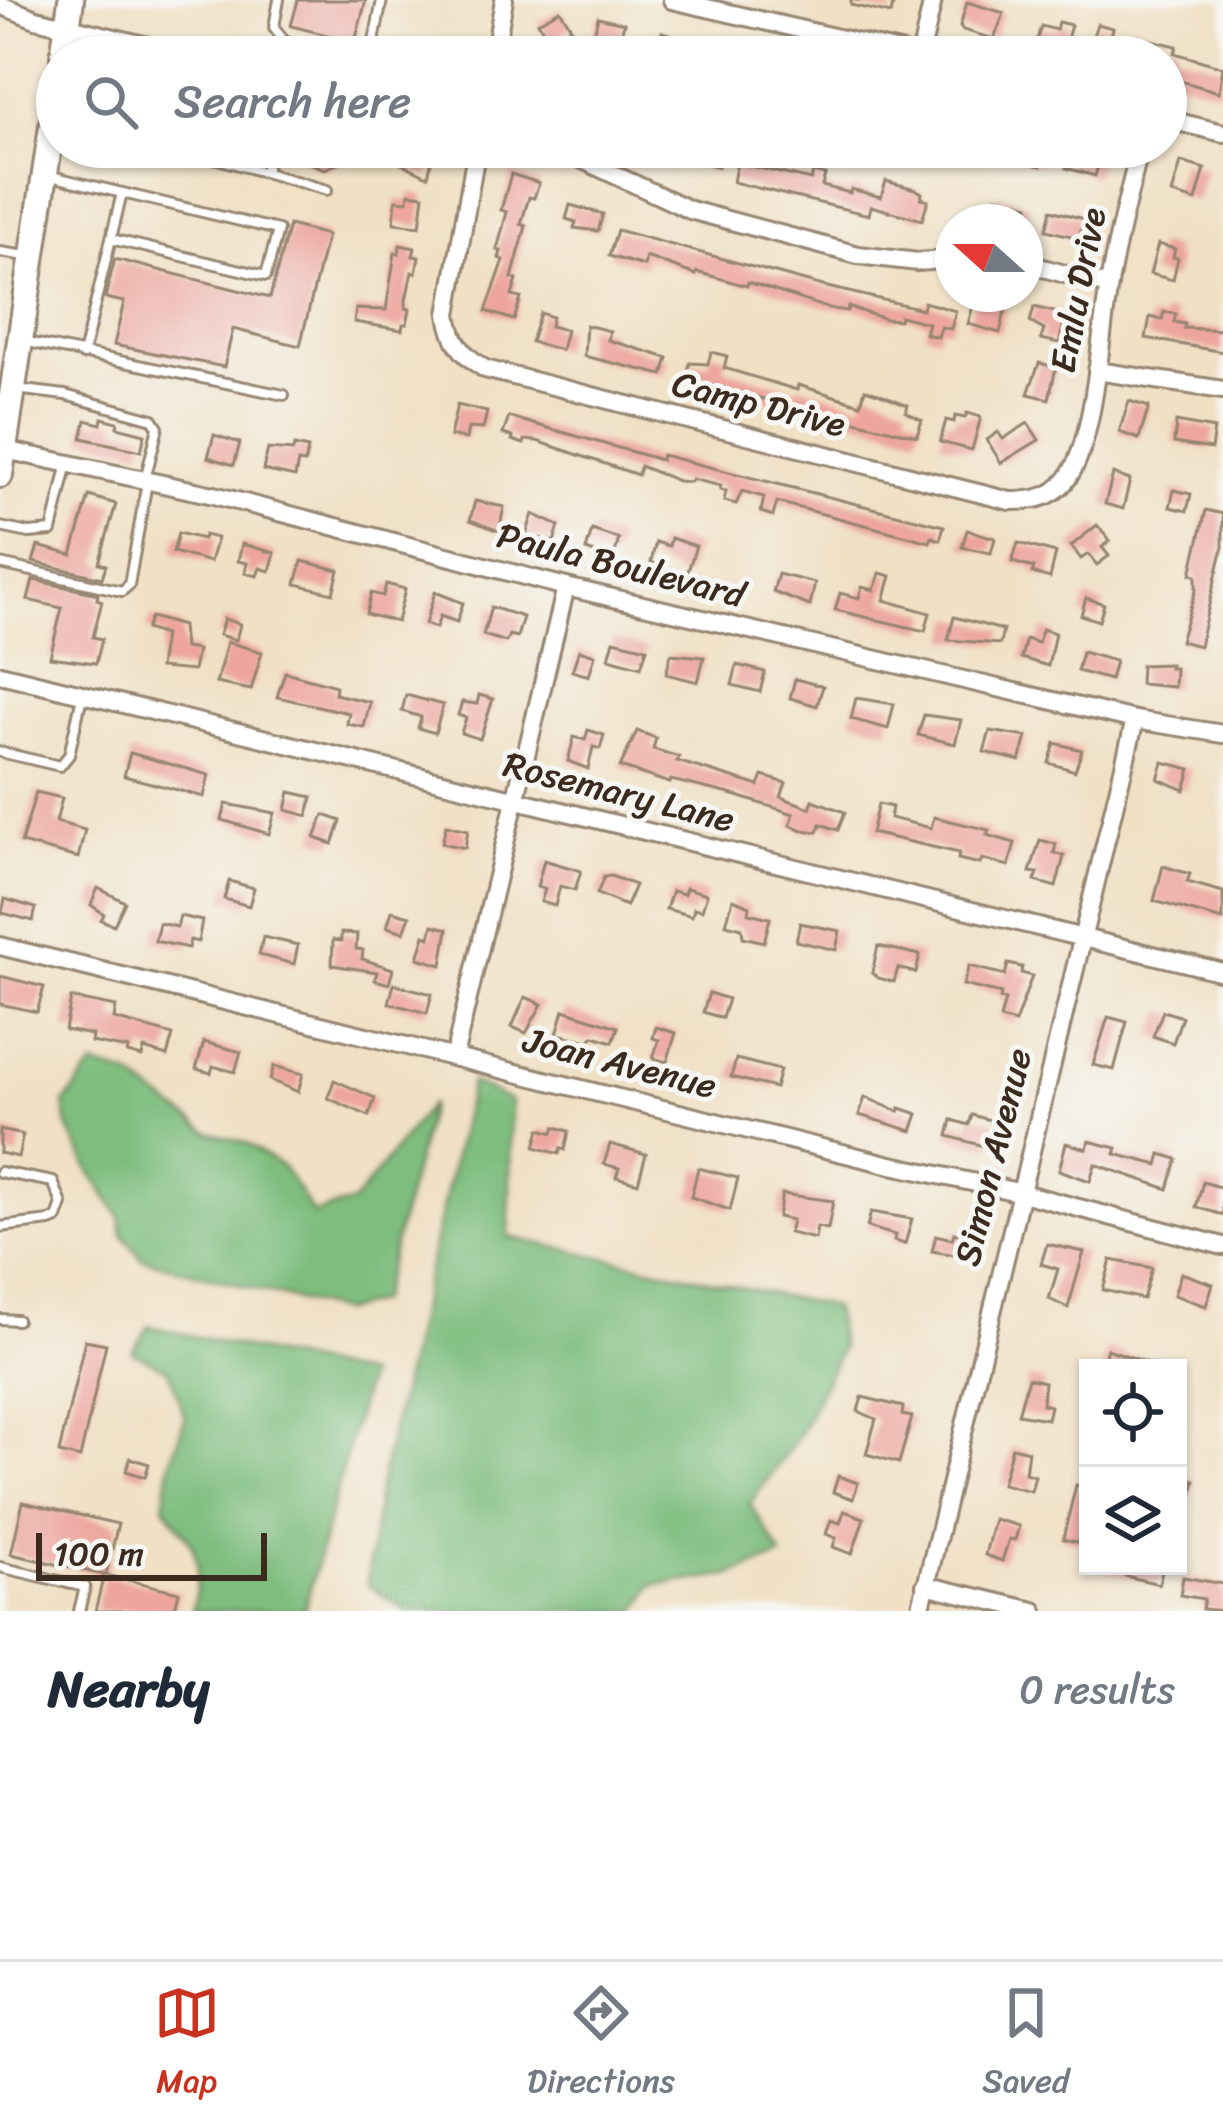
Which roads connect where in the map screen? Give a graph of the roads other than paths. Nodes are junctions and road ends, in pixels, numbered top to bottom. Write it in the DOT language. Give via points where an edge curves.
graph roads {
  1 [pos="71,0"];
  2 [pos="279,0"];
  3 [pos="382,0"];
  4 [pos="503,0"];
  5 [pos="672,0"];
  6 [pos="933,0"];
  7 [pos="0,5"];
  8 [pos="68,26"];
  9 [pos="66,36"];
  10 [pos="92,36"];
  11 [pos="281,36"];
  12 [pos="375,36"];
  13 [pos="497,36"];
  14 [pos="829,36"];
  15 [pos="925,36"];
  16 [pos="1187,124"];
  17 [pos="1223,133"];
  18 [pos="46,168"];
  19 [pos="251,168"];
  20 [pos="266,168"];
  21 [pos="473,168"];
  22 [pos="600,168"];
  23 [pos="1136,168"];
  24 [pos="265,172"];
  25 [pos="44,175"];
  26 [pos="327,190"];
  27 [pos="122,193"];
  28 [pos="111,239"];
  29 [pos="0,252"];
  30 [pos="33,258"];
  31 [pos="935,261"];
  32 [pos="1043,268"];
  33 [pos="1108,286"];
  34 [pos="21,341"];
  35 [pos="83,355"];
  36 [pos="1097,371"];
  37 [pos="14,389"];
  38 [pos="1223,390"];
  39 [pos="284,395"];
  40 [pos="4,434"];
  41 [pos="68,463"];
  42 [pos="0,476"];
  43 [pos="146,480"];
  44 [pos="1040,501"];
  45 [pos="0,527"];
  46 [pos="0,565"];
  47 [pos="566,587"];
  48 [pos="0,674"];
  49 [pos="82,694"];
  50 [pos="1223,711"];
  51 [pos="1135,720"];
  52 [pos="1220,734"];
  53 [pos="0,752"];
  54 [pos="517,802"];
  55 [pos="1081,937"];
  56 [pos="0,946"];
  57 [pos="1223,972"];
  58 [pos="454,1057"];
  59 [pos="0,1172"];
  60 [pos="1018,1192"];
  61 [pos="0,1227"];
  62 [pos="1223,1246"];
  63 [pos="0,1319"];
  64 [pos="16,1320"];
  65 [pos="0,1567"];
  66 [pos="926,1585"];
  67 [pos="80,1611"];
  68 [pos="920,1611"];
  69 [pos="1034,1611"];
  1 -- 8 [label="main road"];
  2 -- 11 [label="lane" via="274,27"];
  3 -- 12 [label="lane"];
  4 -- 13 [label="street"];
  5 -- 14 [label="street"];
  6 -- 15 [label="street"];
  7 -- 8 [label="street"];
  8 -- 9 [label="main road"];
  8 -- 10 [label="street"];
  16 -- 17 [label="street"];
  18 -- 25 [label="main road"];
  19 -- 24 [label="lane"];
  20 -- 24 [label="lane"];
  21 -- 44 [label="street, Camp Drive" via="448,314 452,337 485,369 1010,501"];
  22 -- 31 [label="street" via="690,210 858,255"];
  23 -- 33 [label="street, Emlu Drive"];
  24 -- 26 [label="lane"];
  25 -- 27 [label="lane"];
  25 -- 30 [label="main road"];
  27 -- 28 [label="lane"];
  27 -- 28 [label="lane" via="278,230 266,276"];
  28 -- 35 [label="lane"];
  29 -- 30 [label="lane"];
  30 -- 34 [label="main road"];
  32 -- 33 [label="street"];
  33 -- 36 [label="street, Emlu Drive"];
  34 -- 35 [label="lane"];
  34 -- 37 [label="main road"];
  35 -- 39 [label="lane"];
  36 -- 38 [label="street"];
  36 -- 44 [label="street, Emlu Drive" via="1071,473"];
  37 -- 40 [label="main road"];
  37 -- 43 [label="lane" via="153,419"];
  40 -- 41 [label="street, Paula Boulevard"];
  40 -- 42 [label="main road"];
  41 -- 43 [label="street, Paula Boulevard"];
  41 -- 45 [label="lane" via="52,531"];
  43 -- 46 [label="lane" via="122,591"];
  43 -- 47 [label="street, Paula Boulevard"];
  47 -- 51 [label="street, Paula Boulevard"];
  47 -- 54 [label="street"];
  48 -- 49 [label="street, Rosemary Lane"];
  49 -- 53 [label="lane" via="60,766"];
  49 -- 54 [label="street, Rosemary Lane"];
  50 -- 52 [label="street"];
  51 -- 52 [label="street, Paula Boulevard"];
  51 -- 55 [label="street, Simon Avenue"];
  54 -- 55 [label="street, Rosemary Lane"];
  54 -- 58 [label="street"];
  55 -- 57 [label="street, Rosemary Lane"];
  55 -- 60 [label="street, Simon Avenue"];
  56 -- 58 [label="street, Joan Avenue"];
  58 -- 60 [label="street, Joan Avenue"];
  59 -- 61 [label="lane" via="52,1182 62,1204 50,1221"];
  60 -- 62 [label="street, Joan Avenue"];
  60 -- 66 [label="street, Simon Avenue"];
  63 -- 64 [label="lane"];
  65 -- 67 [label="lane" via="85,1587"];
  66 -- 68 [label="street, Simon Avenue"];
  66 -- 69 [label="street"];
}
